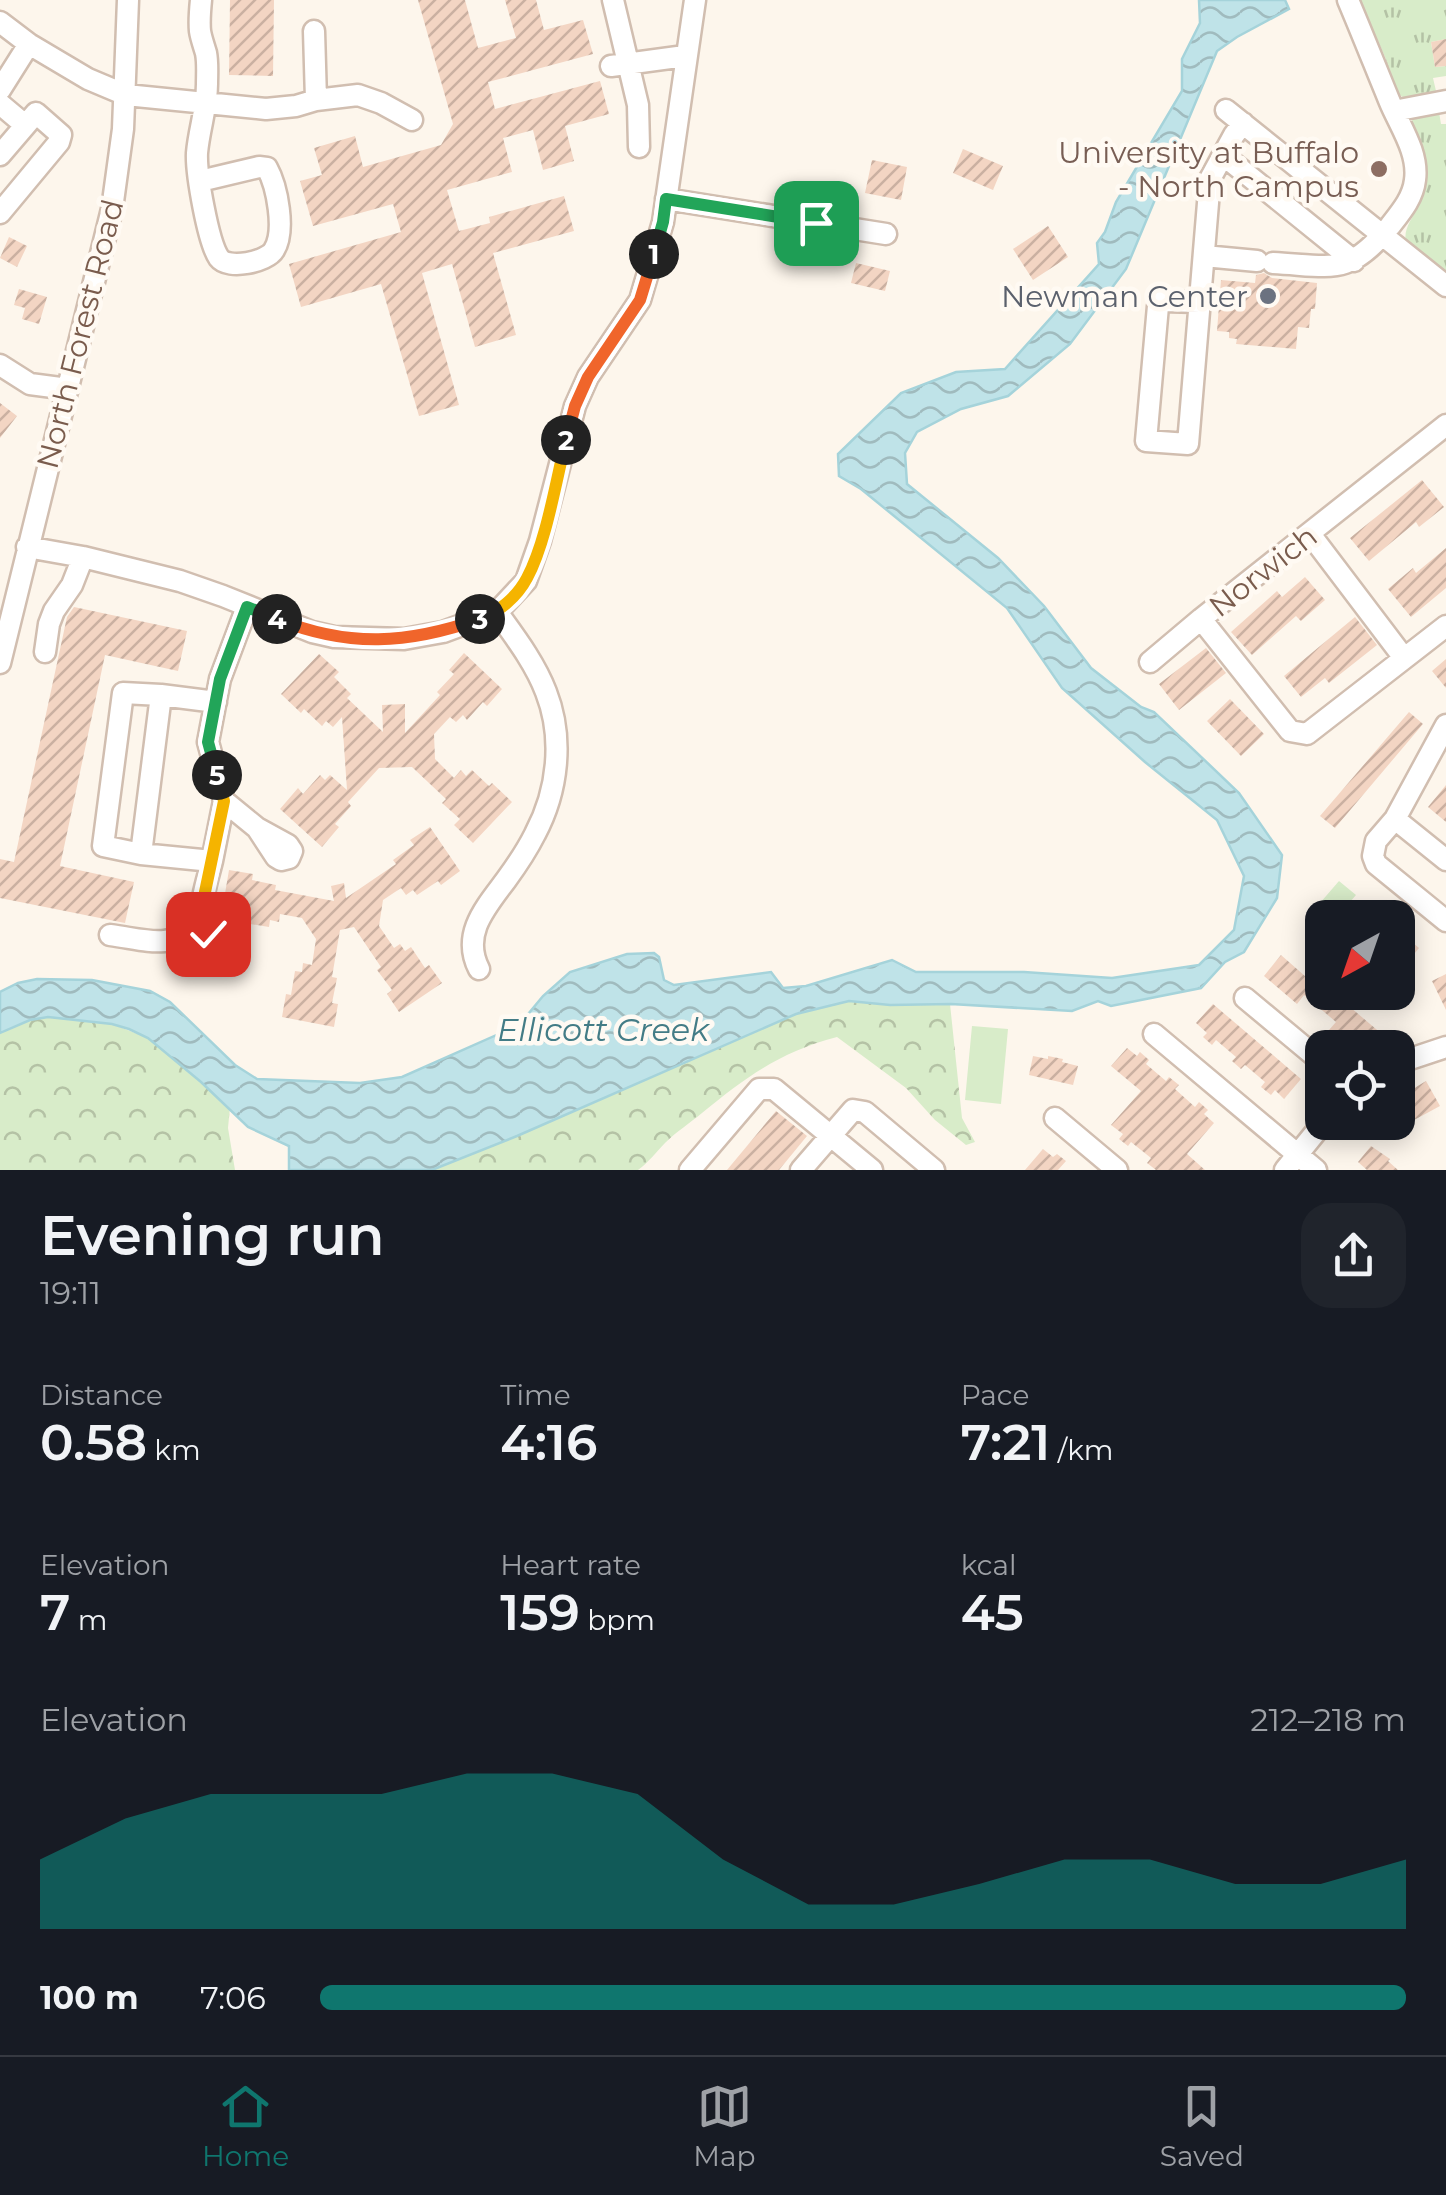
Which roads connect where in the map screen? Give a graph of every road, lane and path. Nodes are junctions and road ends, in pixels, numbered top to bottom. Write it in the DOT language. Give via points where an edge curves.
graph roads {
  1 [pos="128,0"];
  2 [pos="200,0"];
  3 [pos="613,0"];
  4 [pos="695,0"];
  5 [pos="1348,0"];
  6 [pos="0,22"];
  7 [pos="314,31"];
  8 [pos="29,44"];
  9 [pos="686,56"];
  10 [pos="620,65"];
  11 [pos="0,90"];
  12 [pos="126,94"];
  13 [pos="316,100"];
  14 [pos="1446,101"];
  15 [pos="208,102"];
  16 [pos="0,104"];
  17 [pos="1394,111"];
  18 [pos="412,120"];
  19 [pos="25,126"];
  20 [pos="639,147"];
  21 [pos="0,155"];
  22 [pos="1223,155"];
  23 [pos="200,180"];
  24 [pos="666,199"];
  25 [pos="0,213"];
  26 [pos="886,234"];
  27 [pos="1382,235"];
  28 [pos="1204,256"];
  29 [pos="1354,260"];
  30 [pos="1446,286"];
  31 [pos="1200,302"];
  32 [pos="0,365"];
  33 [pos="68,389"];
  34 [pos="1446,424"];
  35 [pos="1310,534"];
  36 [pos="27,546"];
  37 [pos="83,557"];
  38 [pos="247,607"];
  39 [pos="498,612"];
  40 [pos="1201,619"];
  41 [pos="1446,626"];
  42 [pos="45,652"];
  43 [pos="1404,658"];
  44 [pos="1150,662"];
  45 [pos="0,663"];
  46 [pos="161,696"];
  47 [pos="216,702"];
  48 [pos="1446,725"];
  49 [pos="224,801"];
  50 [pos="1396,819"];
  51 [pos="257,828"];
  52 [pos="142,854"];
  53 [pos="1446,860"];
  54 [pos="212,861"];
  55 [pos="1446,921"];
  56 [pos="203,926"];
  57 [pos="110,934"];
  58 [pos="228,948"];
  59 [pos="479,970"];
  60 [pos="1245,998"];
  61 [pos="1154,1034"];
  62 [pos="1446,1047"];
  63 [pos="1305,1048"];
  64 [pos="1415,1057"];
  65 [pos="1054,1118"];
  66 [pos="830,1134"];
  67 [pos="1309,1140"];
  68 [pos="1291,1162"];
  69 [pos="690,1170"];
  70 [pos="801,1170"];
  71 [pos="872,1170"];
  72 [pos="934,1170"];
  73 [pos="1118,1170"];
  74 [pos="1316,1170"];
  1 -- 12 [label="street, North Forest Road"];
  2 -- 15 [label="street"];
  3 -- 10 [label="street"];
  4 -- 9 [label="street"];
  5 -- 17 [label="street"];
  6 -- 8 [label="street"];
  7 -- 13 [label="street"];
  8 -- 11 [label="street"];
  8 -- 12 [label="street"];
  9 -- 10 [label="street"];
  9 -- 24 [label="street"];
  10 -- 20 [label="street" via="638,104"];
  12 -- 15 [label="street"];
  12 -- 33 [label="street, North Forest Road" via="112,209"];
  13 -- 15 [label="street" via="266,109"];
  13 -- 18 [label="street" via="358,95"];
  14 -- 17 [label="street"];
  15 -- 23 [label="street" via="197,156"];
  16 -- 19 [label="street"];
  17 -- 27 [label="street" via="1411,148 1415,181"];
  19 -- 21 [label="street"];
  19 -- 25 [label="street" via="36,113 61,135"];
  22 -- 27 [label="street" via="1235,117"];
  22 -- 28 [label="street" via="1210,180"];
  22 -- 29 [label="street"];
  23 -- 23 [label="street" via="267,168 280,230 268,257 224,263"];
  24 -- 26 [label="street"];
  24 -- 39 [label="street" via="640,300 588,377 526,580"];
  27 -- 29 [label="street"];
  27 -- 30 [label="street"];
  28 -- 29 [label="street" via="1340,266"];
  28 -- 31 [label="street"];
  31 -- 31 [label="street" via="1188,444 1146,441 1158,306"];
  32 -- 33 [label="street" via="30,384"];
  33 -- 36 [label="street, North Forest Road"];
  34 -- 35 [label="street, Norwich"];
  35 -- 40 [label="street, Norwich"];
  35 -- 43 [label="street"];
  36 -- 37 [label="street"];
  36 -- 45 [label="street, North Forest Road"];
  37 -- 38 [label="street" via="180,581"];
  37 -- 42 [label="street" via="54,611"];
  38 -- 39 [label="street" via="312,632 374,640 443,632"];
  38 -- 47 [label="street"];
  39 -- 59 [label="street" via="546,692 556,759 538,830 478,919 472,945"];
  40 -- 43 [label="street, Norwich" via="1290,731 1308,734"];
  40 -- 44 [label="street"];
  41 -- 43 [label="street, Norwich"];
  46 -- 47 [label="street"];
  46 -- 52 [label="street"];
  46 -- 52 [label="street" via="123,693 106,810 104,846"];
  47 -- 49 [label="street" via="208,742"];
  48 -- 50 [label="street"];
  49 -- 51 [label="street"];
  49 -- 54 [label="street"];
  50 -- 53 [label="street"];
  50 -- 55 [label="street" via="1376,841 1376,864"];
  52 -- 54 [label="street"];
  54 -- 56 [label="street"];
  56 -- 57 [label="street" via="175,941"];
  56 -- 58 [label="street"];
  60 -- 63 [label="street"];
  61 -- 68 [label="street"];
  62 -- 64 [label="street"];
  65 -- 73 [label="street"];
  66 -- 69 [label="street" via="774,1089 759,1089"];
  66 -- 70 [label="street"];
  66 -- 71 [label="street"];
  66 -- 72 [label="street" via="854,1110 866,1112"];
  67 -- 68 [label="street"];
  68 -- 74 [label="street"];
}
